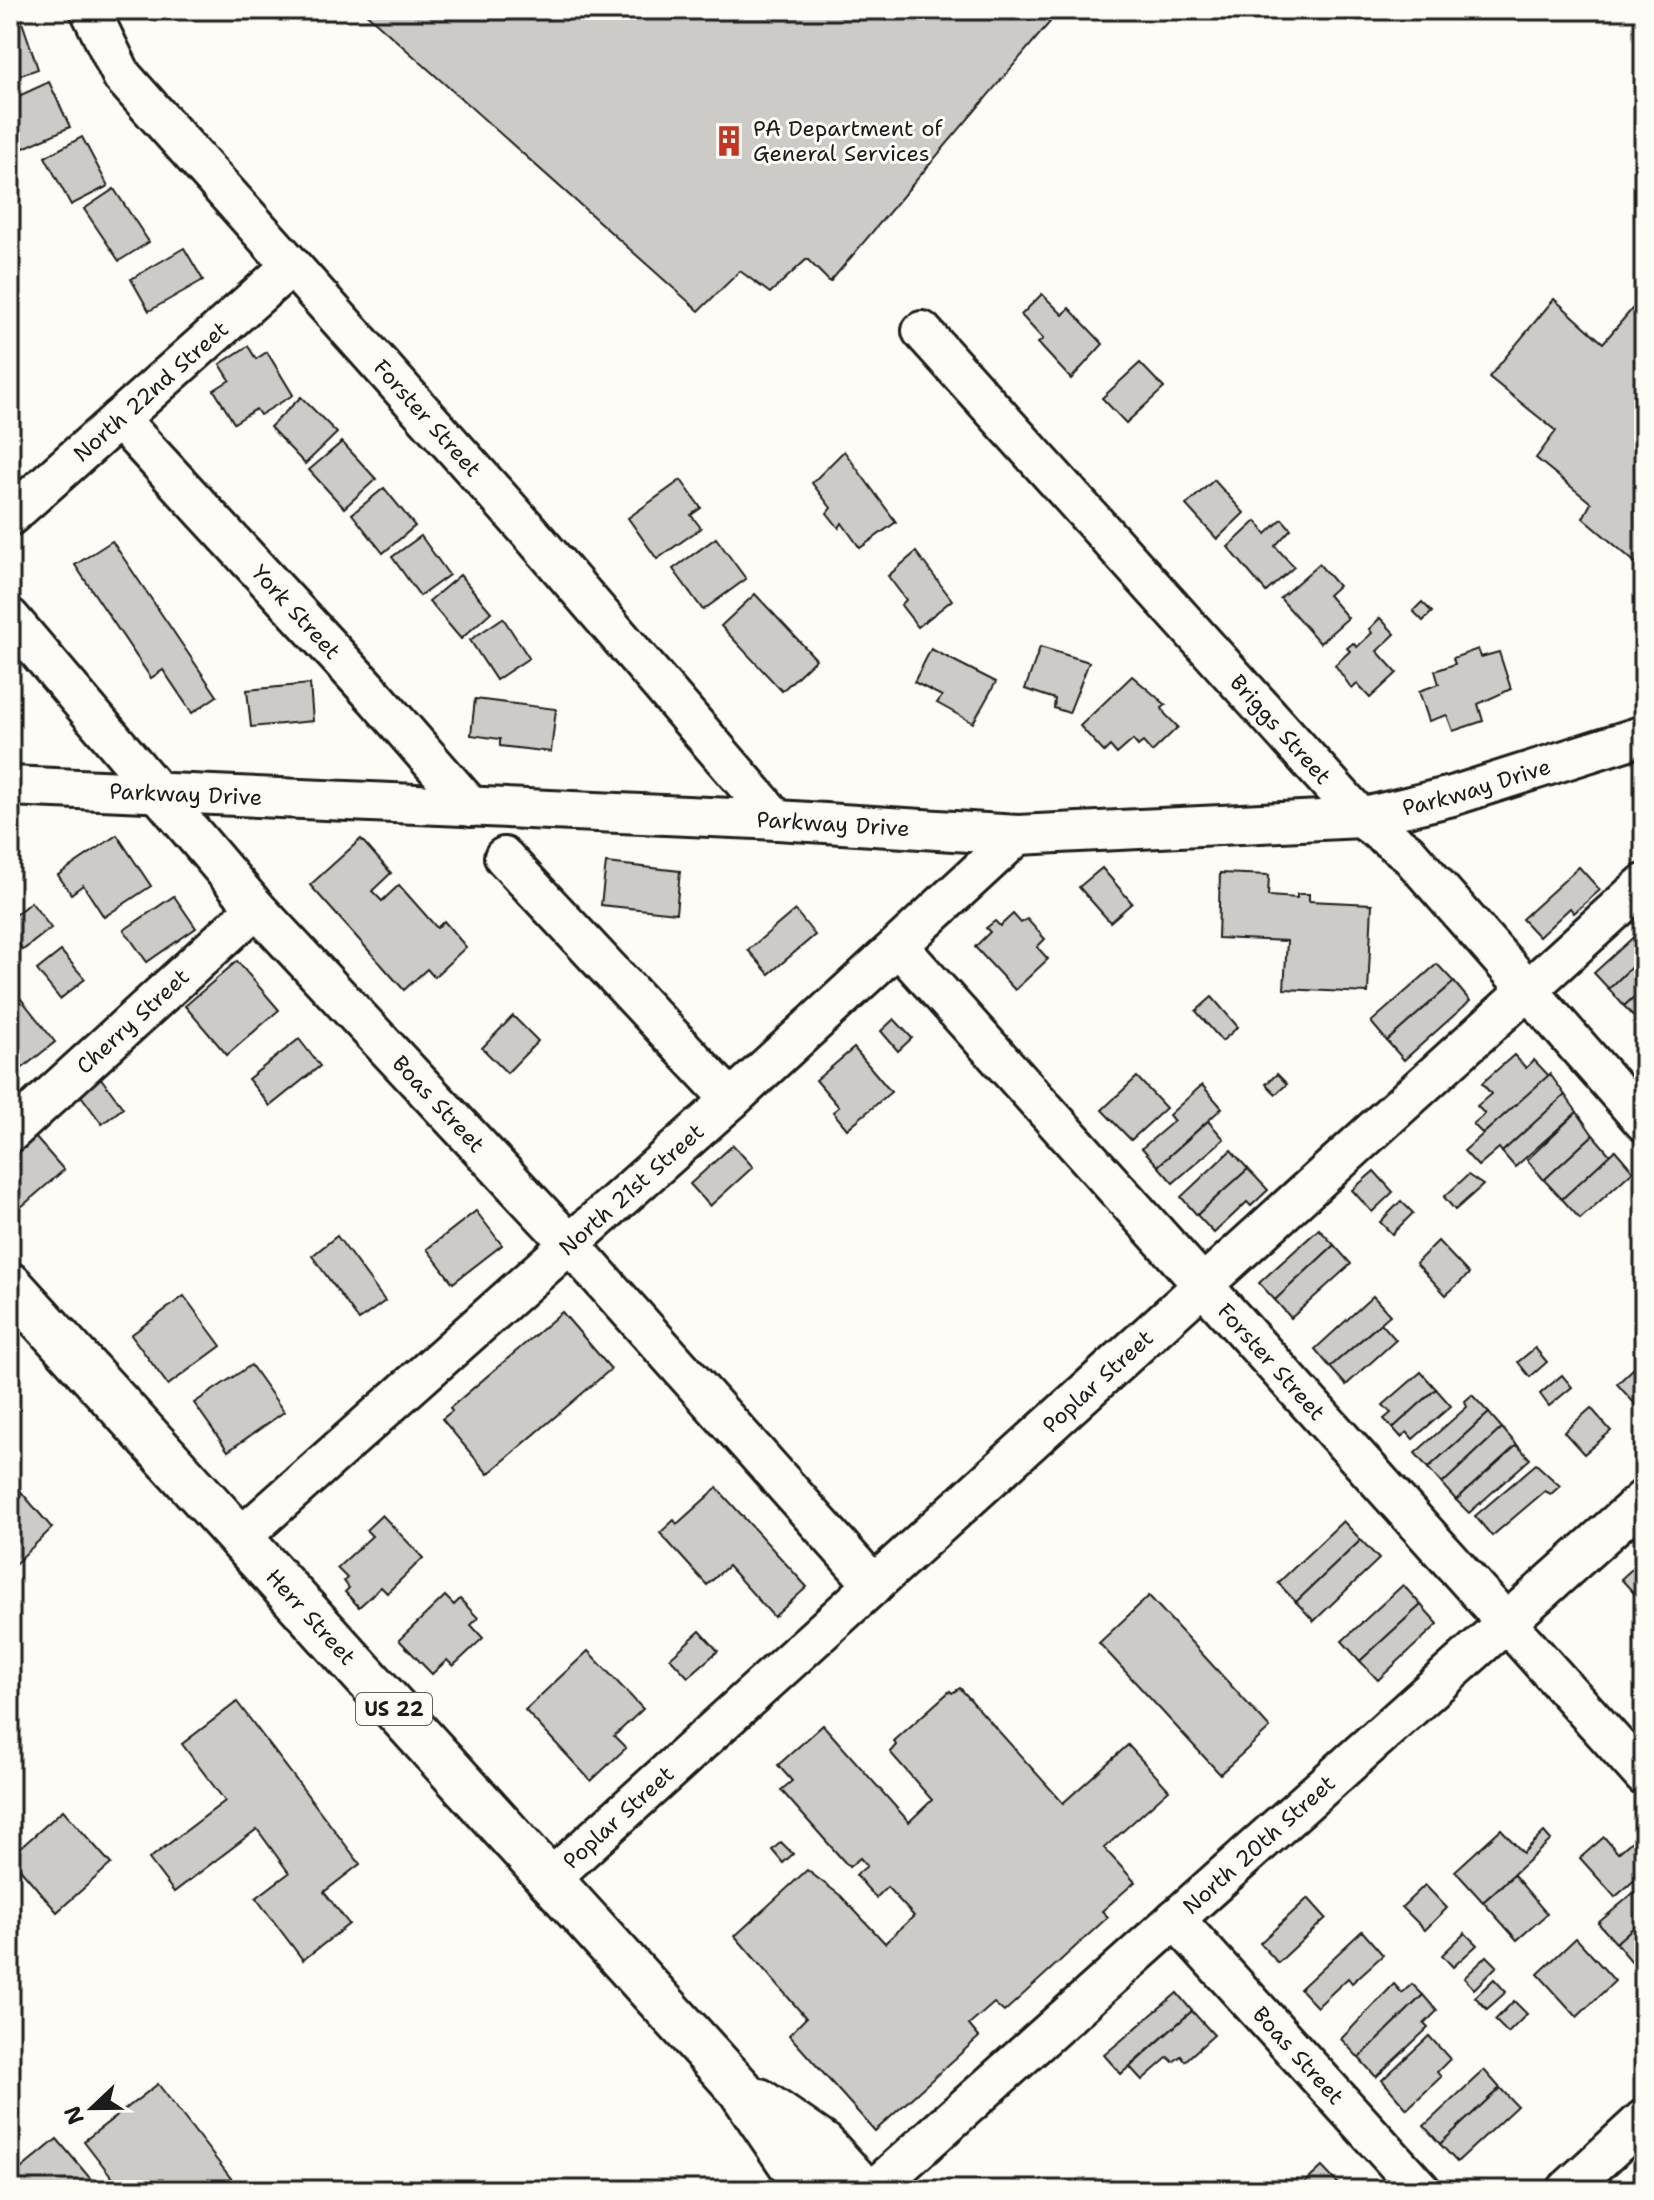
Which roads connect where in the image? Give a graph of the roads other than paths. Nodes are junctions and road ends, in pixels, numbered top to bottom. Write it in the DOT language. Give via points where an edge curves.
graph roads {
  1 [pos="90,10"];
  2 [pos="291,266"];
  3 [pos="922,331"];
  4 [pos="119,419"];
  5 [pos="10,516"];
  6 [pos="10,618"];
  7 [pos="1644,735"];
  8 [pos="10,786"];
  9 [pos="160,793"];
  10 [pos="471,807"];
  11 [pos="1361,818"];
  12 [pos="777,820"];
  13 [pos="1018,835"];
  14 [pos="504,857"];
  15 [pos="1644,884"];
  16 [pos="256,908"];
  17 [pos="900,948"];
  18 [pos="1528,989"];
  19 [pos="731,1100"];
  20 [pos="1644,1122"];
  21 [pos="10,1133"];
  22 [pos="569,1243"];
  23 [pos="10,1285"];
  24 [pos="1203,1285"];
  25 [pos="1644,1499"];
  26 [pos="240,1538"];
  27 [pos="874,1585"];
  28 [pos="1506,1623"];
  29 [pos="1644,1776"];
  30 [pos="550,1879"];
  31 [pos="1175,1919"];
  32 [pos="740,2089"];
  33 [pos="1644,2119"];
  34 [pos="814,2190"];
  35 [pos="864,2190"];
  36 [pos="873,2190"];
  37 [pos="1421,2190"];
  38 [pos="1567,2190"];
  1 -- 2 [label="street, Forster Street" via="122,76"];
  2 -- 4 [label="street, North 22nd Street"];
  2 -- 12 [label="street, Forster Street"];
  3 -- 11 [label="street, Briggs Street"];
  4 -- 5 [label="street, North 22nd Street"];
  4 -- 10 [label="street, York Street"];
  6 -- 9 [label="street, Boas Street"];
  7 -- 11 [label="street, Parkway Drive" via="1452,796"];
  8 -- 9 [label="street, Parkway Drive"];
  9 -- 10 [label="street, Parkway Drive"];
  9 -- 16 [label="street, Boas Street"];
  10 -- 12 [label="street, Parkway Drive"];
  11 -- 13 [label="street, Parkway Drive"];
  11 -- 18 [label="street, Briggs Street" via="1407,852"];
  12 -- 13 [label="street, Parkway Drive"];
  13 -- 17 [label="street, North 21st Street"];
  14 -- 19 [label="street"];
  15 -- 18 [label="street, Poplar Street"];
  16 -- 21 [label="street, Cherry Street"];
  16 -- 22 [label="street, Boas Street"];
  17 -- 19 [label="street, North 21st Street"];
  17 -- 24 [label="street, Forster Street"];
  18 -- 20 [label="street, Briggs Street"];
  18 -- 24 [label="street, Poplar Street"];
  19 -- 22 [label="street, North 21st Street"];
  22 -- 26 [label="street, North 21st Street"];
  22 -- 27 [label="street, Boas Street"];
  23 -- 26 [label="main road, Herr Street / US 22"];
  24 -- 27 [label="street, Poplar Street"];
  24 -- 28 [label="street, Forster Street"];
  25 -- 28 [label="street, North 20th Street"];
  26 -- 30 [label="main road, Herr Street / US 22"];
  27 -- 30 [label="street, Poplar Street"];
  28 -- 29 [label="street, Forster Street"];
  28 -- 31 [label="street, North 20th Street"];
  30 -- 32 [label="main road, Herr Street / US 22"];
  31 -- 36 [label="street, North 20th Street"];
  31 -- 37 [label="street, Boas Street"];
  32 -- 34 [label="main road, Herr Street / US 22"];
  32 -- 35 [label="main road, Herr Street / US 22" via="823,2145"];
  33 -- 38 [label="street"];
}
